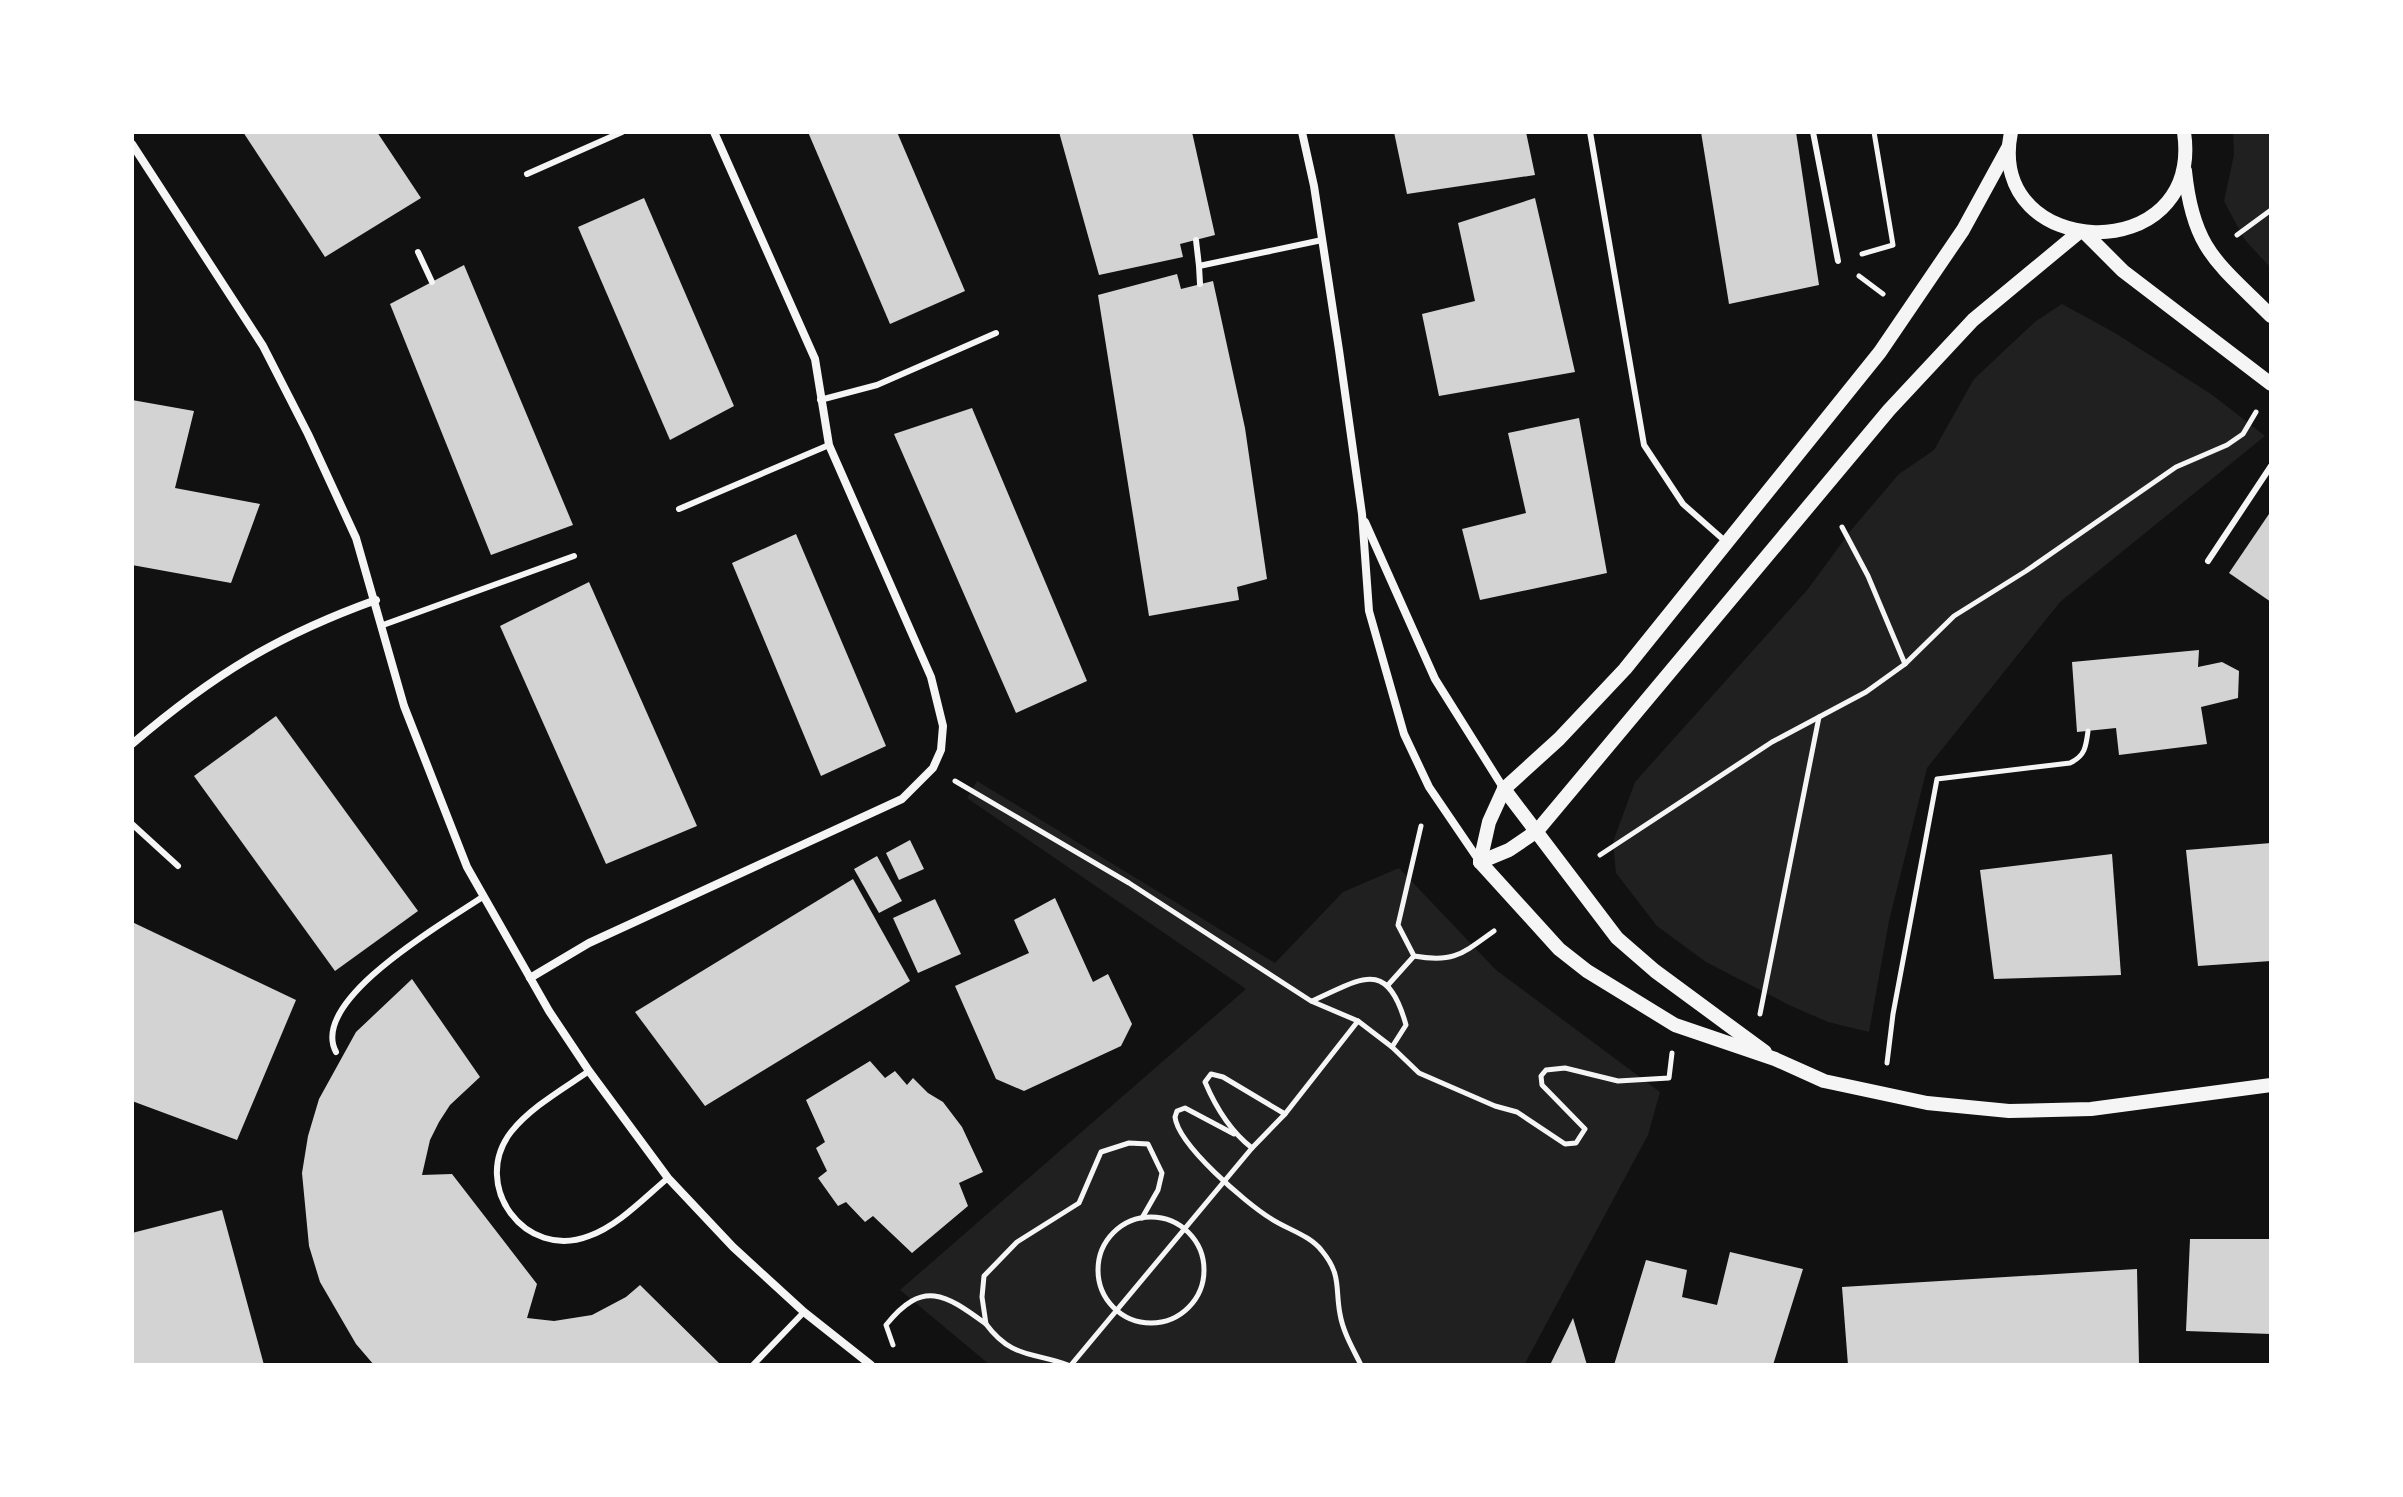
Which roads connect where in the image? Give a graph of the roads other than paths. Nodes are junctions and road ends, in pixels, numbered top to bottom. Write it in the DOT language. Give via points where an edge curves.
graph roads {
  1 [pos="622,132"];
  2 [pos="714,132"];
  3 [pos="1302,132"];
  4 [pos="1590,132"];
  5 [pos="1813,132"];
  6 [pos="2184,132"];
  7 [pos="2009,137"];
  8 [pos="132,144"];
  9 [pos="2184,162"];
  10 [pos="527,174"];
  11 [pos="2082,233"];
  12 [pos="1196,240"];
  13 [pos="1322,240"];
  14 [pos="418,252"];
  15 [pos="1838,261"];
  16 [pos="1199,266"];
  17 [pos="432,282"];
  18 [pos="1200,284"];
  19 [pos="2271,316"];
  20 [pos="996,333"];
  21 [pos="2271,384"];
  22 [pos="820,400"];
  23 [pos="829,445"];
  24 [pos="2271,466"];
  25 [pos="679,509"];
  26 [pos="1362,514"];
  27 [pos="1726,543"];
  28 [pos="574,556"];
  29 [pos="2208,561"];
  30 [pos="376,600"];
  31 [pos="383,625"];
  32 [pos="132,744"];
  33 [pos="1504,789"];
  34 [pos="132,824"];
  35 [pos="1537,831"];
  36 [pos="1480,862"];
  37 [pos="178,866"];
  38 [pos="484,896"];
  39 [pos="530,978"];
  40 [pos="336,1052"];
  41 [pos="1775,1059"];
  42 [pos="589,1071"];
  43 [pos="2271,1085"];
  44 [pos="668,1178"];
  45 [pos="804,1312"];
  46 [pos="753,1365"];
  47 [pos="871,1365"];
  1 -- 10 [label="lane"];
  2 -- 22 [label="street" via="815,359"];
  3 -- 13 [label="street"];
  4 -- 27 [label="lane" via="1644,445 1683,504"];
  5 -- 15 [label="lane"];
  6 -- 9 [label="street"];
  7 -- 11 [label="street" via="2016,181 2028,201 2048,220"];
  7 -- 27 [label="street" via="1963,230 1880,352"];
  8 -- 30 [label="street" via="263,346 356,538"];
  9 -- 11 [label="street" via="2172,194 2157,211 2124,230"];
  9 -- 19 [label="street" via="2188,203 2209,255"];
  11 -- 21 [label="street" via="2123,271"];
  11 -- 35 [label="street" via="1973,320 1889,410"];
  12 -- 16 [label="lane"];
  13 -- 16 [label="lane"];
  13 -- 26 [label="street"];
  14 -- 17 [label="lane"];
  16 -- 18 [label="lane"];
  20 -- 22 [label="lane" via="877,385"];
  22 -- 23 [label="street"];
  23 -- 25 [label="lane"];
  23 -- 39 [label="street" via="931,677 943,726 933,768 902,799 864,819 589,943"];
  24 -- 29 [label="lane"];
  26 -- 33 [label="street" via="1435,679"];
  26 -- 36 [label="street" via="1369,611 1404,734 1429,787"];
  27 -- 33 [label="street" via="1625,669"];
  28 -- 31 [label="lane"];
  30 -- 31 [label="street"];
  30 -- 32 [label="street" via="263,647 186,697"];
  31 -- 38 [label="street" via="404,706 467,867"];
  33 -- 35 [label="street"];
  33 -- 36 [label="street"];
  34 -- 37 [label="lane"];
  35 -- 36 [label="street"];
  35 -- 41 [label="street" via="1617,938"];
  36 -- 41 [label="street" via="1559,949 1587,971 1675,1025"];
  38 -- 39 [label="street"];
  38 -- 40 [label="lane" via="374,973 351,996 334,1019"];
  39 -- 42 [label="street"];
  41 -- 43 [label="street" via="1824,1081 1927,1103 2009,1111 2091,1109"];
  42 -- 44 [label="street"];
  42 -- 44 [label="lane" via="511,1132 498,1158 501,1199 529,1234 549,1243 589,1237"];
  44 -- 45 [label="street"];
  45 -- 46 [label="lane"];
  45 -- 47 [label="street"];
}
